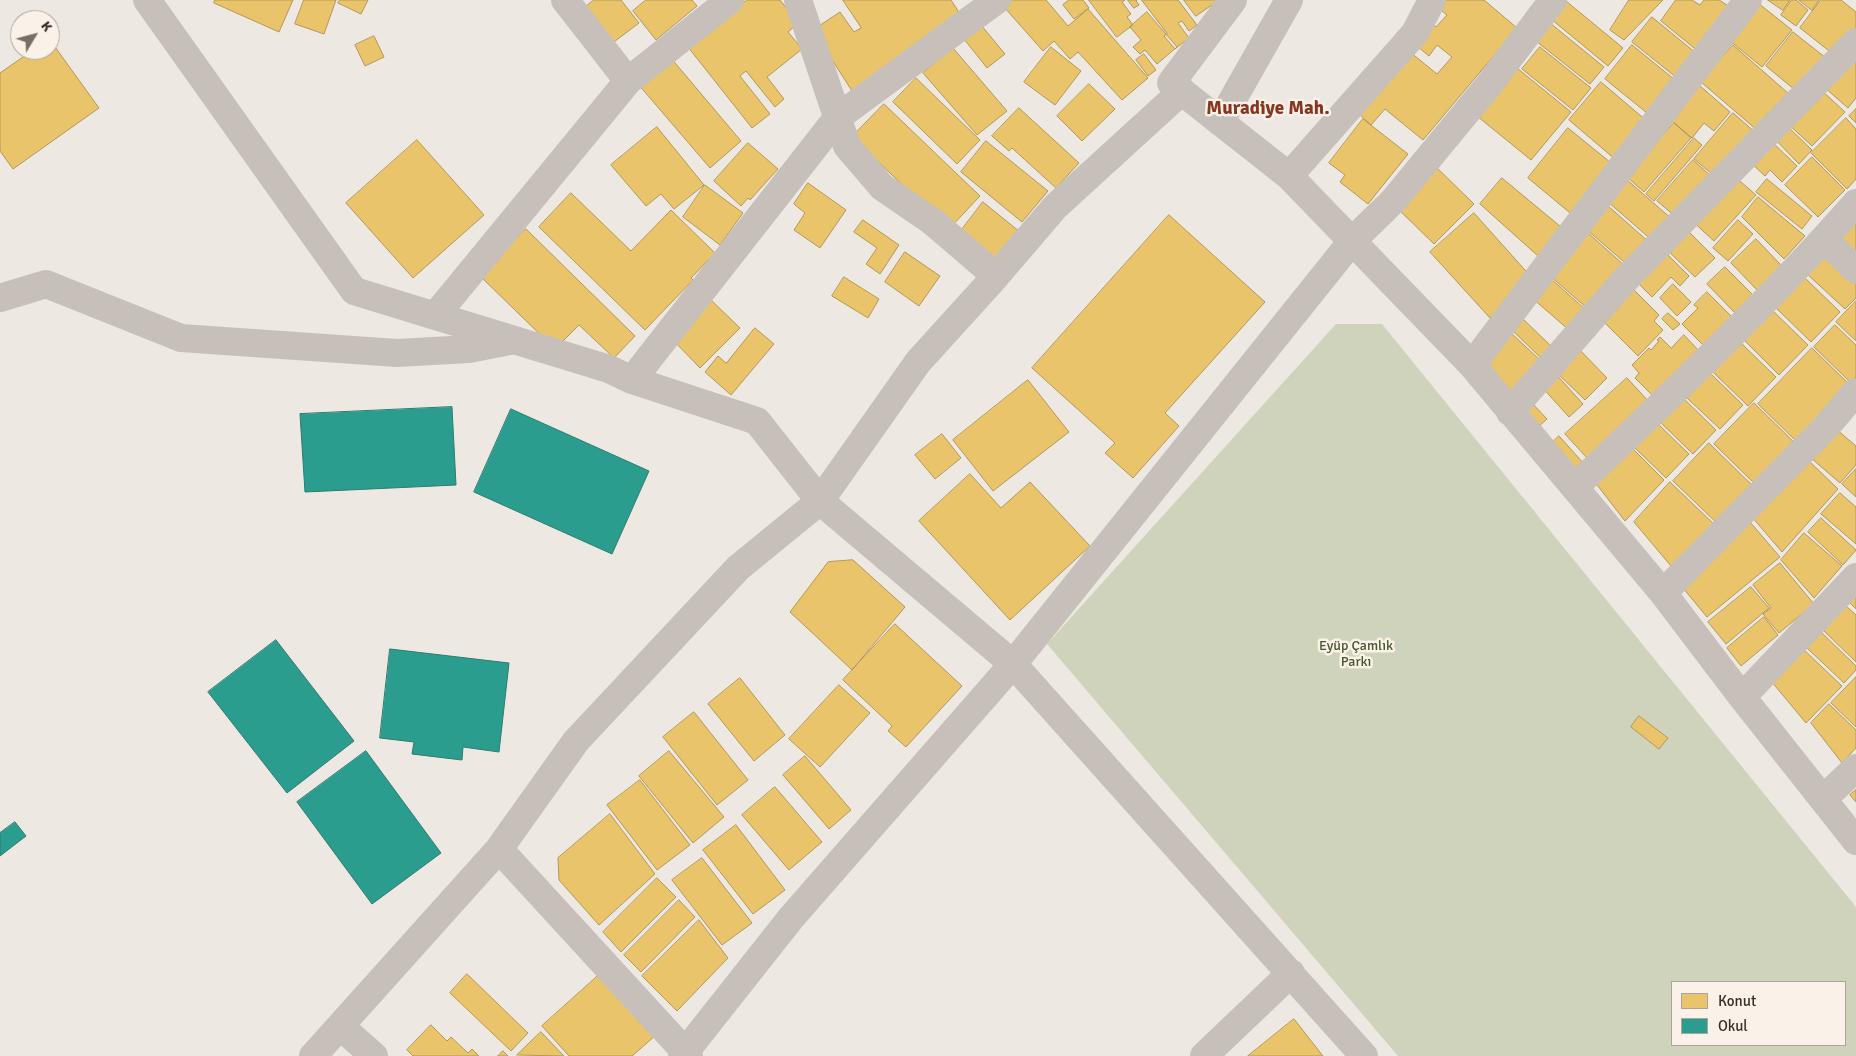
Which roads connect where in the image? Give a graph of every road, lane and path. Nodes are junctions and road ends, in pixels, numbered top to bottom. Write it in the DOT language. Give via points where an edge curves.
graph roads {
  1 [pos="148,0"];
  2 [pos="565,0"];
  3 [pos="730,0"];
  4 [pos="798,0"];
  5 [pos="997,0"];
  6 [pos="1233,0"];
  7 [pos="1289,0"];
  8 [pos="1432,0"];
  9 [pos="1553,0"];
  10 [pos="1748,0"];
  11 [pos="1856,42"];
  12 [pos="628,81"];
  13 [pos="1182,92"];
  14 [pos="838,117"];
  15 [pos="1220,122"];
  16 [pos="1289,176"];
  17 [pos="1856,203"];
  18 [pos="1824,239"];
  19 [pos="1352,241"];
  20 [pos="1856,270"];
  21 [pos="996,276"];
  22 [pos="0,298"];
  23 [pos="435,316"];
  24 [pos="514,340"];
  25 [pos="1472,365"];
  26 [pos="632,380"];
  27 [pos="1856,392"];
  28 [pos="1510,412"];
  29 [pos="1575,487"];
  30 [pos="820,501"];
  31 [pos="1856,577"];
  32 [pos="1663,593"];
  33 [pos="1013,664"];
  34 [pos="1742,697"];
  35 [pos="1856,768"];
  36 [pos="1823,799"];
  37 [pos="1856,841"];
  38 [pos="499,848"];
  39 [pos="1291,973"];
  40 [pos="340,1026"];
  41 [pos="686,1055"];
  42 [pos="313,1056"];
  43 [pos="374,1056"];
  44 [pos="1204,1056"];
  45 [pos="1364,1056"];
  1 -- 23 [label="street" via="354,291"];
  2 -- 12 [label="street"];
  3 -- 12 [label="street"];
  4 -- 14 [label="street"];
  5 -- 14 [label="street"];
  6 -- 13 [label="street" via="1171,83"];
  7 -- 15 [label="street"];
  8 -- 16 [label="street" via="1415,33"];
  9 -- 19 [label="street" via="1488,86 1394,200"];
  10 -- 25 [label="street"];
  11 -- 28 [label="street" via="1625,280"];
  12 -- 23 [label="street"];
  13 -- 15 [label="street"];
  13 -- 21 [label="street" via="1055,207"];
  14 -- 21 [label="street" via="847,146 882,187 933,222"];
  14 -- 26 [label="street"];
  15 -- 16 [label="street"];
  16 -- 19 [label="street"];
  17 -- 18 [label="street"];
  18 -- 20 [label="street"];
  18 -- 29 [label="street"];
  19 -- 25 [label="street"];
  19 -- 33 [label="street"];
  21 -- 30 [label="street" via="918,362"];
  22 -- 24 [label="street" via="46,284 181,338 397,353 469,349"];
  23 -- 24 [label="street"];
  24 -- 26 [label="street" via="609,369"];
  25 -- 28 [label="street"];
  26 -- 30 [label="street" via="757,422"];
  27 -- 32 [label="street" via="1825,428"];
  28 -- 29 [label="street"];
  29 -- 32 [label="street"];
  30 -- 33 [label="street"];
  30 -- 38 [label="street" via="738,568 576,741"];
  31 -- 34 [label="street"];
  32 -- 34 [label="street"];
  33 -- 39 [label="street"];
  33 -- 41 [label="street" via="791,918"];
  34 -- 36 [label="street"];
  35 -- 36 [label="street"];
  36 -- 37 [label="street"];
  38 -- 40 [label="street"];
  38 -- 41 [label="street"];
  39 -- 44 [label="street"];
  39 -- 45 [label="street"];
  40 -- 42 [label="street"];
  40 -- 43 [label="street"];
}
